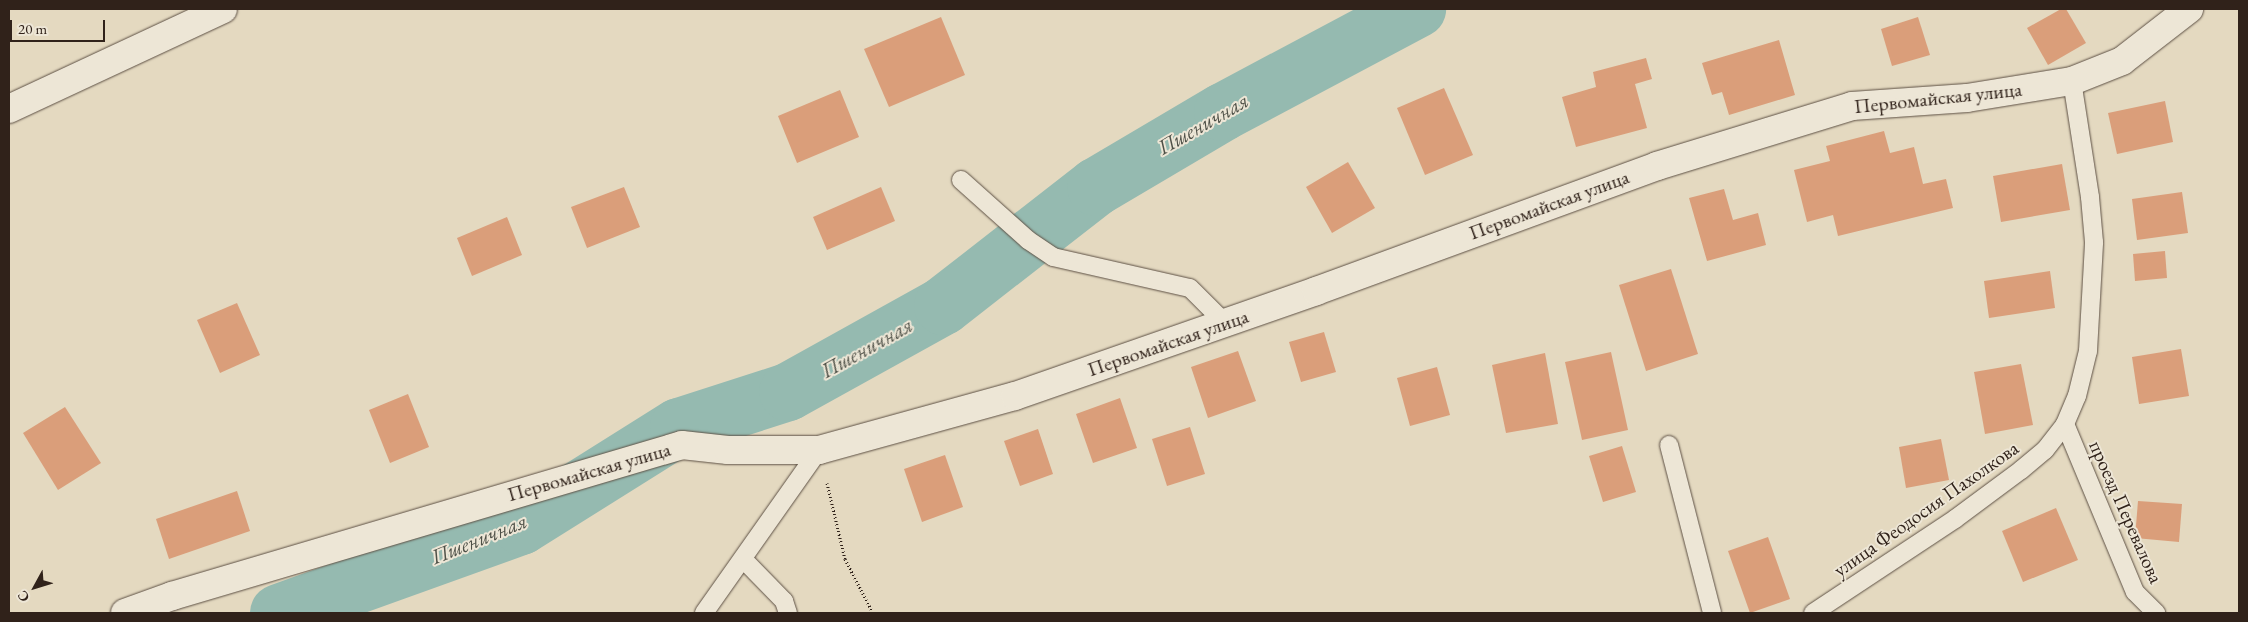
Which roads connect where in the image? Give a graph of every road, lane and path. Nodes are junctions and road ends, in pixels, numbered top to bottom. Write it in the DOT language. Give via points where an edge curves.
graph roads {
  1 [pos="223,9"];
  2 [pos="2189,9"];
  3 [pos="2072,81"];
  4 [pos="9,109"];
  5 [pos="961,180"];
  6 [pos="1225,323"];
  7 [pos="2065,424"];
  8 [pos="1669,445"];
  9 [pos="819,450"];
  10 [pos="743,559"];
  11 [pos="126,613"];
  12 [pos="704,613"];
  13 [pos="788,613"];
  14 [pos="873,613"];
  15 [pos="1712,613"];
  16 [pos="1813,613"];
  17 [pos="2156,613"];
  1 -- 4 [label="street"];
  2 -- 3 [label="street, Первомайская улица" via="2122,61"];
  3 -- 6 [label="street, Первомайская улица" via="1968,98 1852,106 1657,166"];
  3 -- 7 [label="lane, улица Феодосия Пахолкова" via="2094,242 2088,351 2077,396"];
  5 -- 6 [label="lane" via="1028,240 1053,257 1190,288"];
  6 -- 9 [label="street, Первомайская улица" via="1015,396"];
  7 -- 16 [label="lane, улица Феодосия Пахолкова" via="2045,450 1955,520"];
  7 -- 17 [label="lane, проезд Перевалова" via="2134,592"];
  8 -- 15 [label="lane"];
  9 -- 10 [label="lane"];
  9 -- 11 [label="street, Первомайская улица" via="728,450 682,445 172,596"];
  9 -- 14 [label="path" via="845,559"];
  10 -- 12 [label="lane"];
  10 -- 13 [label="lane" via="784,601"];
}
